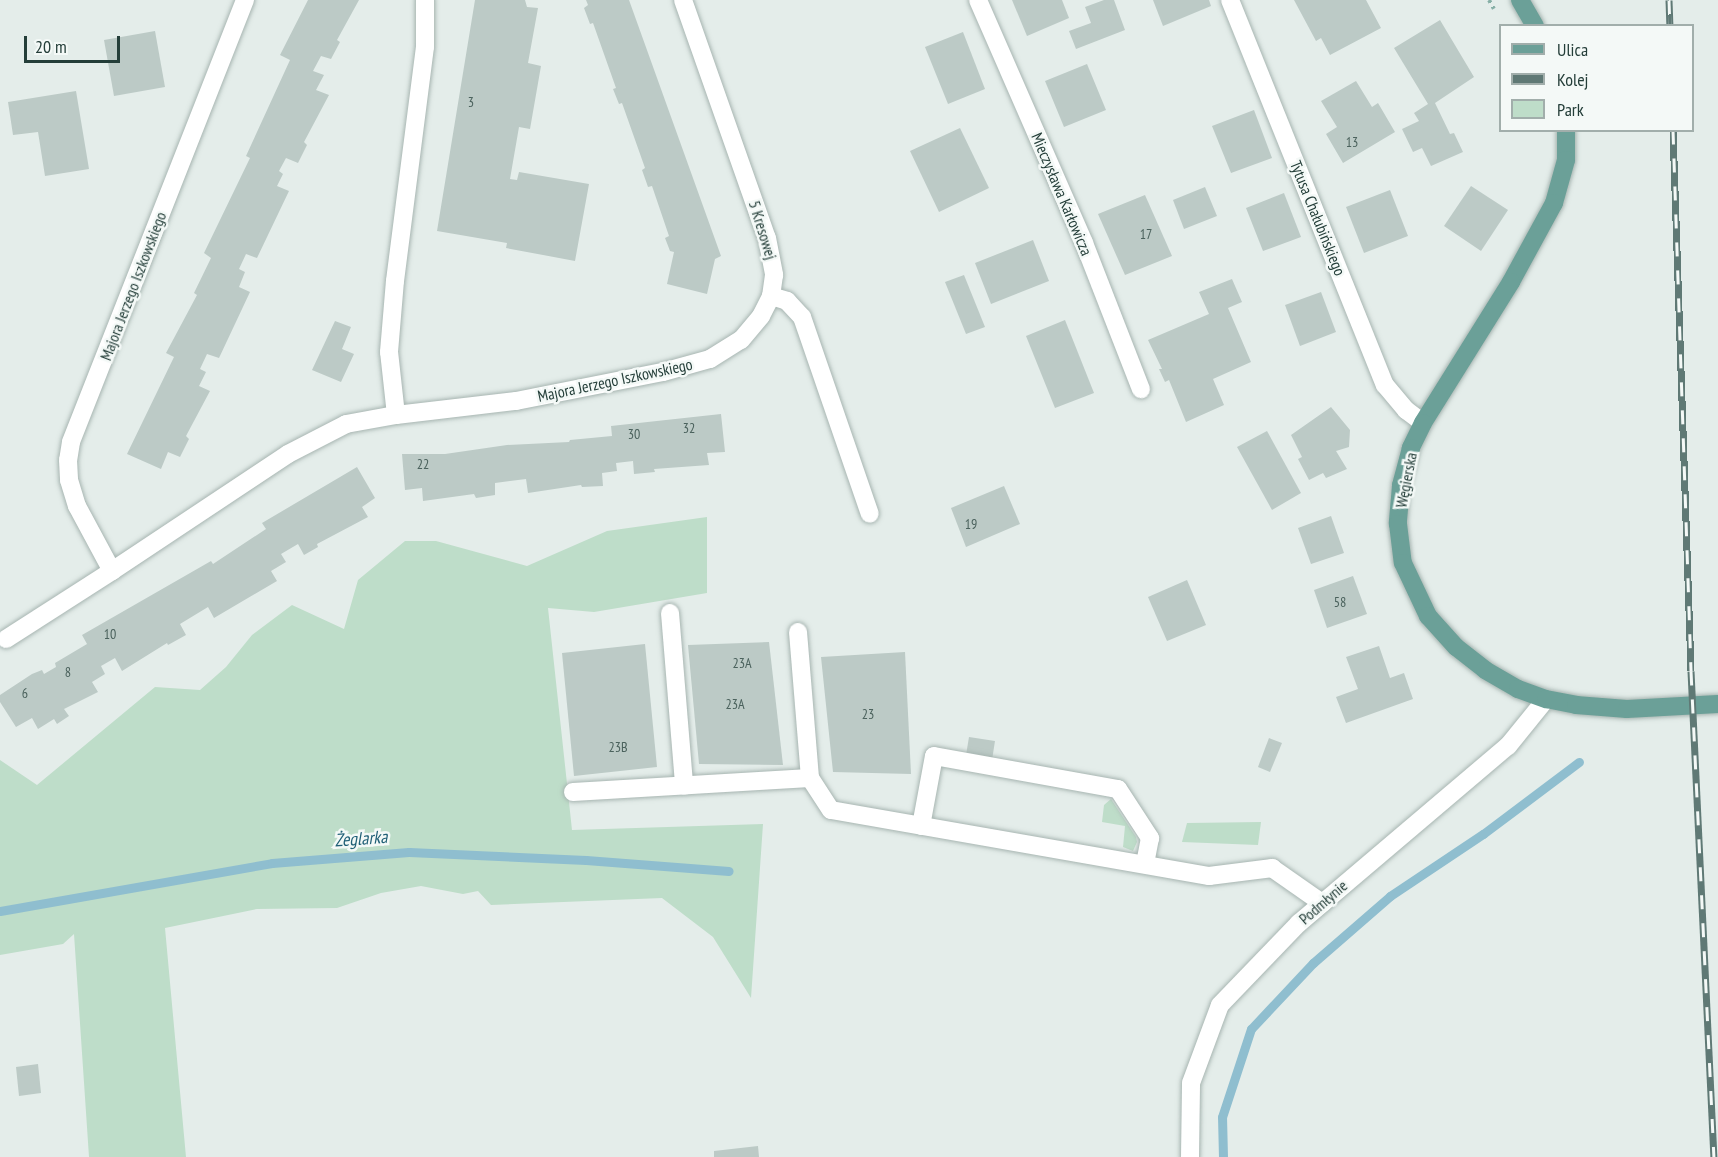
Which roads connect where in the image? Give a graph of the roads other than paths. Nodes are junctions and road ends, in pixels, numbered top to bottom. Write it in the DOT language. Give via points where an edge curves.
graph roads {
  1 [pos="245,0"];
  2 [pos="425,0"];
  3 [pos="683,0"];
  4 [pos="978,0"];
  5 [pos="1230,0"];
  6 [pos="1520,0"];
  7 [pos="1534,24"];
  8 [pos="1566,132"];
  9 [pos="771,296"];
  10 [pos="1141,389"];
  11 [pos="396,415"];
  12 [pos="1423,423"];
  13 [pos="870,514"];
  14 [pos="112,571"];
  15 [pos="670,613"];
  16 [pos="798,632"];
  17 [pos="6,639"];
  18 [pos="1546,699"];
  19 [pos="1718,704"];
  20 [pos="810,778"];
  21 [pos="684,785"];
  22 [pos="573,792"];
  23 [pos="921,826"];
  24 [pos="1145,864"];
  25 [pos="1322,903"];
  26 [pos="1190,1157"];
  1 -- 14 [label="street, Majora Jerzego Iszkowskiego" via="71,441 69,480 77,506"];
  2 -- 11 [label="street" via="425,47 389,352"];
  3 -- 9 [label="street, 5 Kresowej" via="767,238 774,275"];
  4 -- 10 [label="street, Mieczysława Karłowicza" via="1084,243"];
  5 -- 12 [label="street, Tytusa Chałubińskiego" via="1385,385"];
  6 -- 7 [label="main road"];
  8 -- 12 [label="main road, Węgierska" via="1566,160 1554,203 1511,282"];
  9 -- 11 [label="street, Majora Jerzego Iszkowskiego" via="741,340 710,359 516,401"];
  9 -- 13 [label="street" via="787,301 802,317"];
  11 -- 14 [label="street, Majora Jerzego Iszkowskiego" via="346,424 315,437"];
  12 -- 18 [label="main road, Węgierska" via="1411,448 1401,486 1398,524 1403,563 1414,590 1428,616 1456,647 1501,680"];
  14 -- 17 [label="street, Majora Jerzego Iszkowskiego"];
  15 -- 21 [label="street"];
  16 -- 20 [label="street"];
  18 -- 19 [label="main road, Węgierska" via="1627,709"];
  18 -- 25 [label="street, Podmłynie" via="1508,746"];
  20 -- 21 [label="street"];
  20 -- 23 [label="street" via="831,810"];
  21 -- 22 [label="street"];
  23 -- 24 [label="street"];
  23 -- 24 [label="street" via="934,756 1118,789 1150,838"];
  24 -- 25 [label="street" via="1209,876 1272,868"];
  25 -- 26 [label="street, Podmłynie" via="1220,1005 1191,1083"];
}
